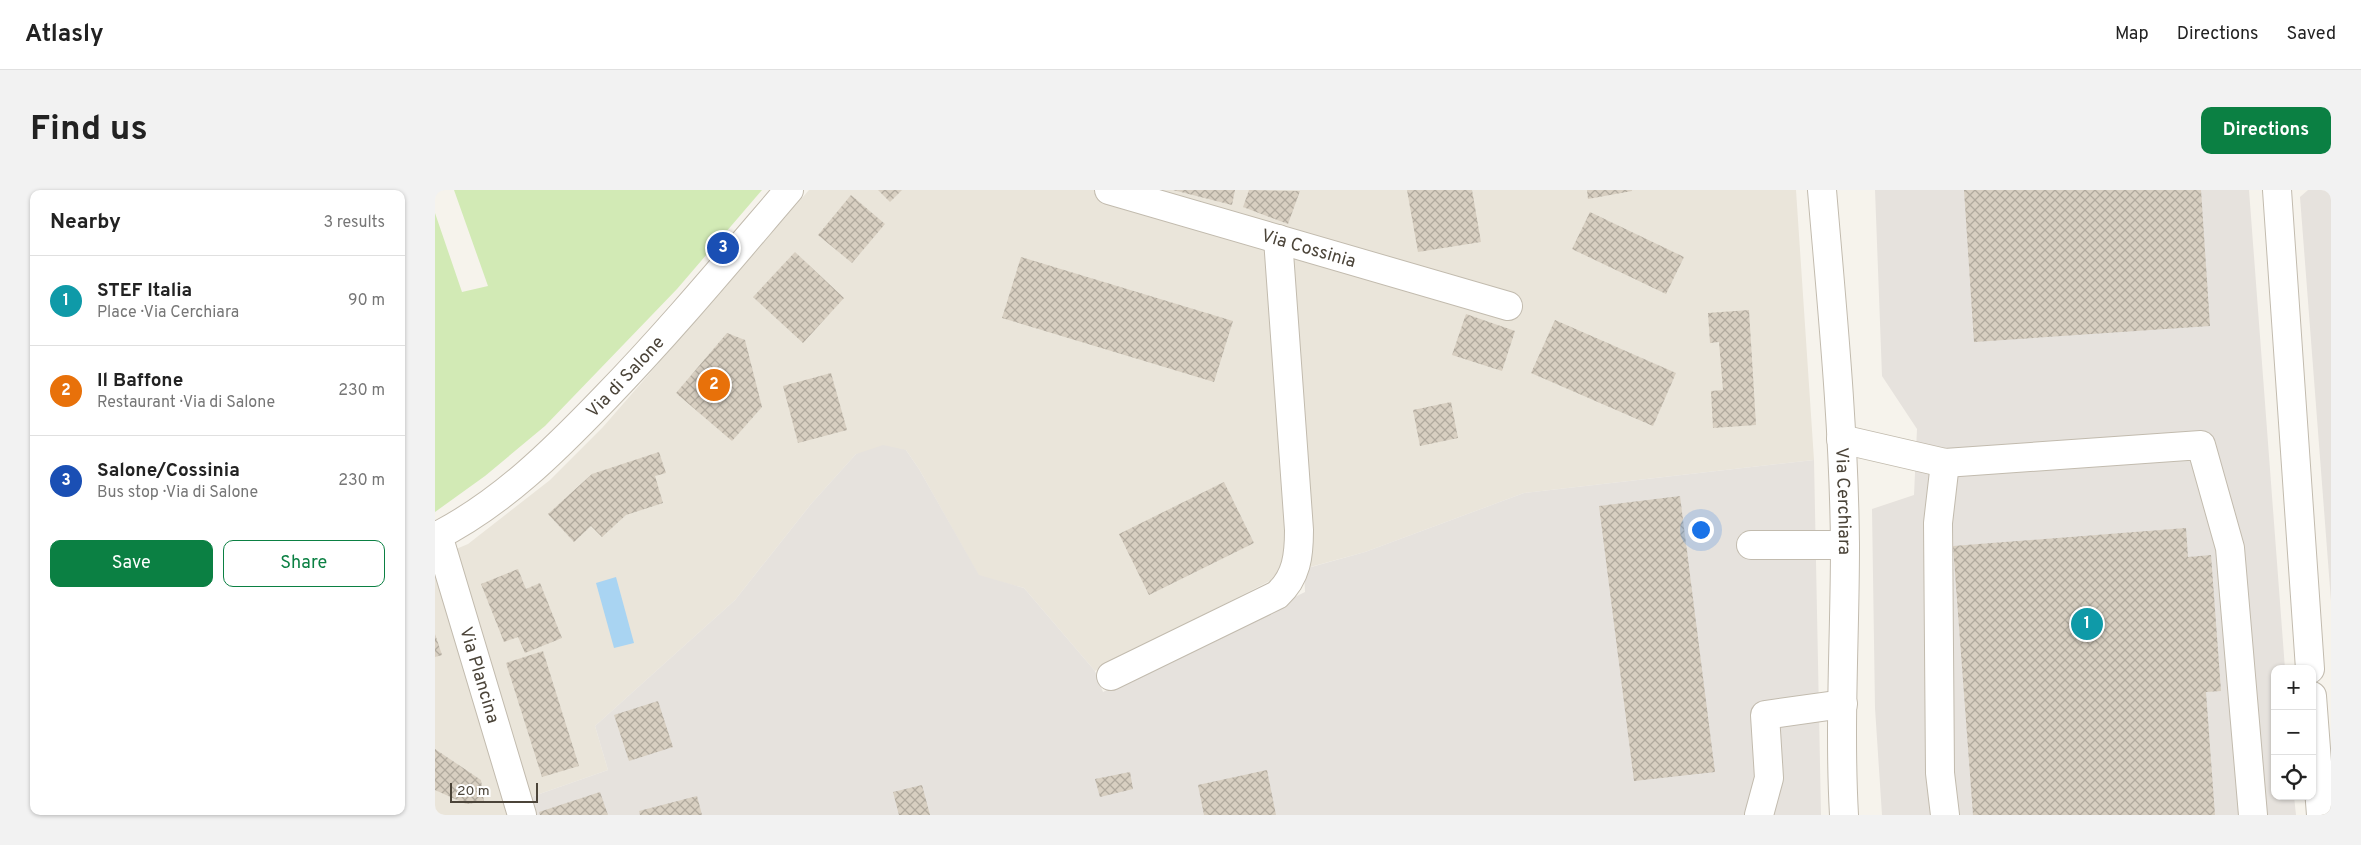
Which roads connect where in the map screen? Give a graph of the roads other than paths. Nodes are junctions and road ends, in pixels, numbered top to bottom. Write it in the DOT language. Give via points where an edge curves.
graph roads {
  1 [pos="789,190"];
  2 [pos="1109,190"];
  3 [pos="1823,190"];
  4 [pos="2277,190"];
  5 [pos="1278,239"];
  6 [pos="1508,306"];
  7 [pos="1841,439"];
  8 [pos="1945,463"];
  9 [pos="437,536"];
  10 [pos="1751,545"];
  11 [pos="1845,545"];
  12 [pos="2310,665"];
  13 [pos="1111,676"];
  14 [pos="1843,704"];
  15 [pos="2313,710"];
  16 [pos="522,815"];
  17 [pos="1759,815"];
  18 [pos="1844,815"];
  19 [pos="1945,815"];
  20 [pos="2253,815"];
  21 [pos="2321,815"];
  1 -- 9 [label="street, Via di Salone" via="624,379 555,449 520,481"];
  2 -- 5 [label="street, Via Cossinia"];
  3 -- 7 [label="street, Via Cerchiara"];
  4 -- 12 [label="street"];
  5 -- 6 [label="street, Via Cossinia"];
  5 -- 13 [label="street" via="1299,530 1297,564 1292,577 1277,595"];
  7 -- 8 [label="street"];
  7 -- 11 [label="street, Via Cerchiara"];
  8 -- 19 [label="street" via="1938,523 1940,773"];
  8 -- 20 [label="street" via="2201,445 2230,548"];
  9 -- 16 [label="street, Via Plancina"];
  10 -- 11 [label="street"];
  11 -- 14 [label="street, Via Cerchiara"];
  14 -- 17 [label="street" via="1765,716 1769,778"];
  14 -- 18 [label="street, Via Cerchiara"];
  15 -- 21 [label="street"];
}
